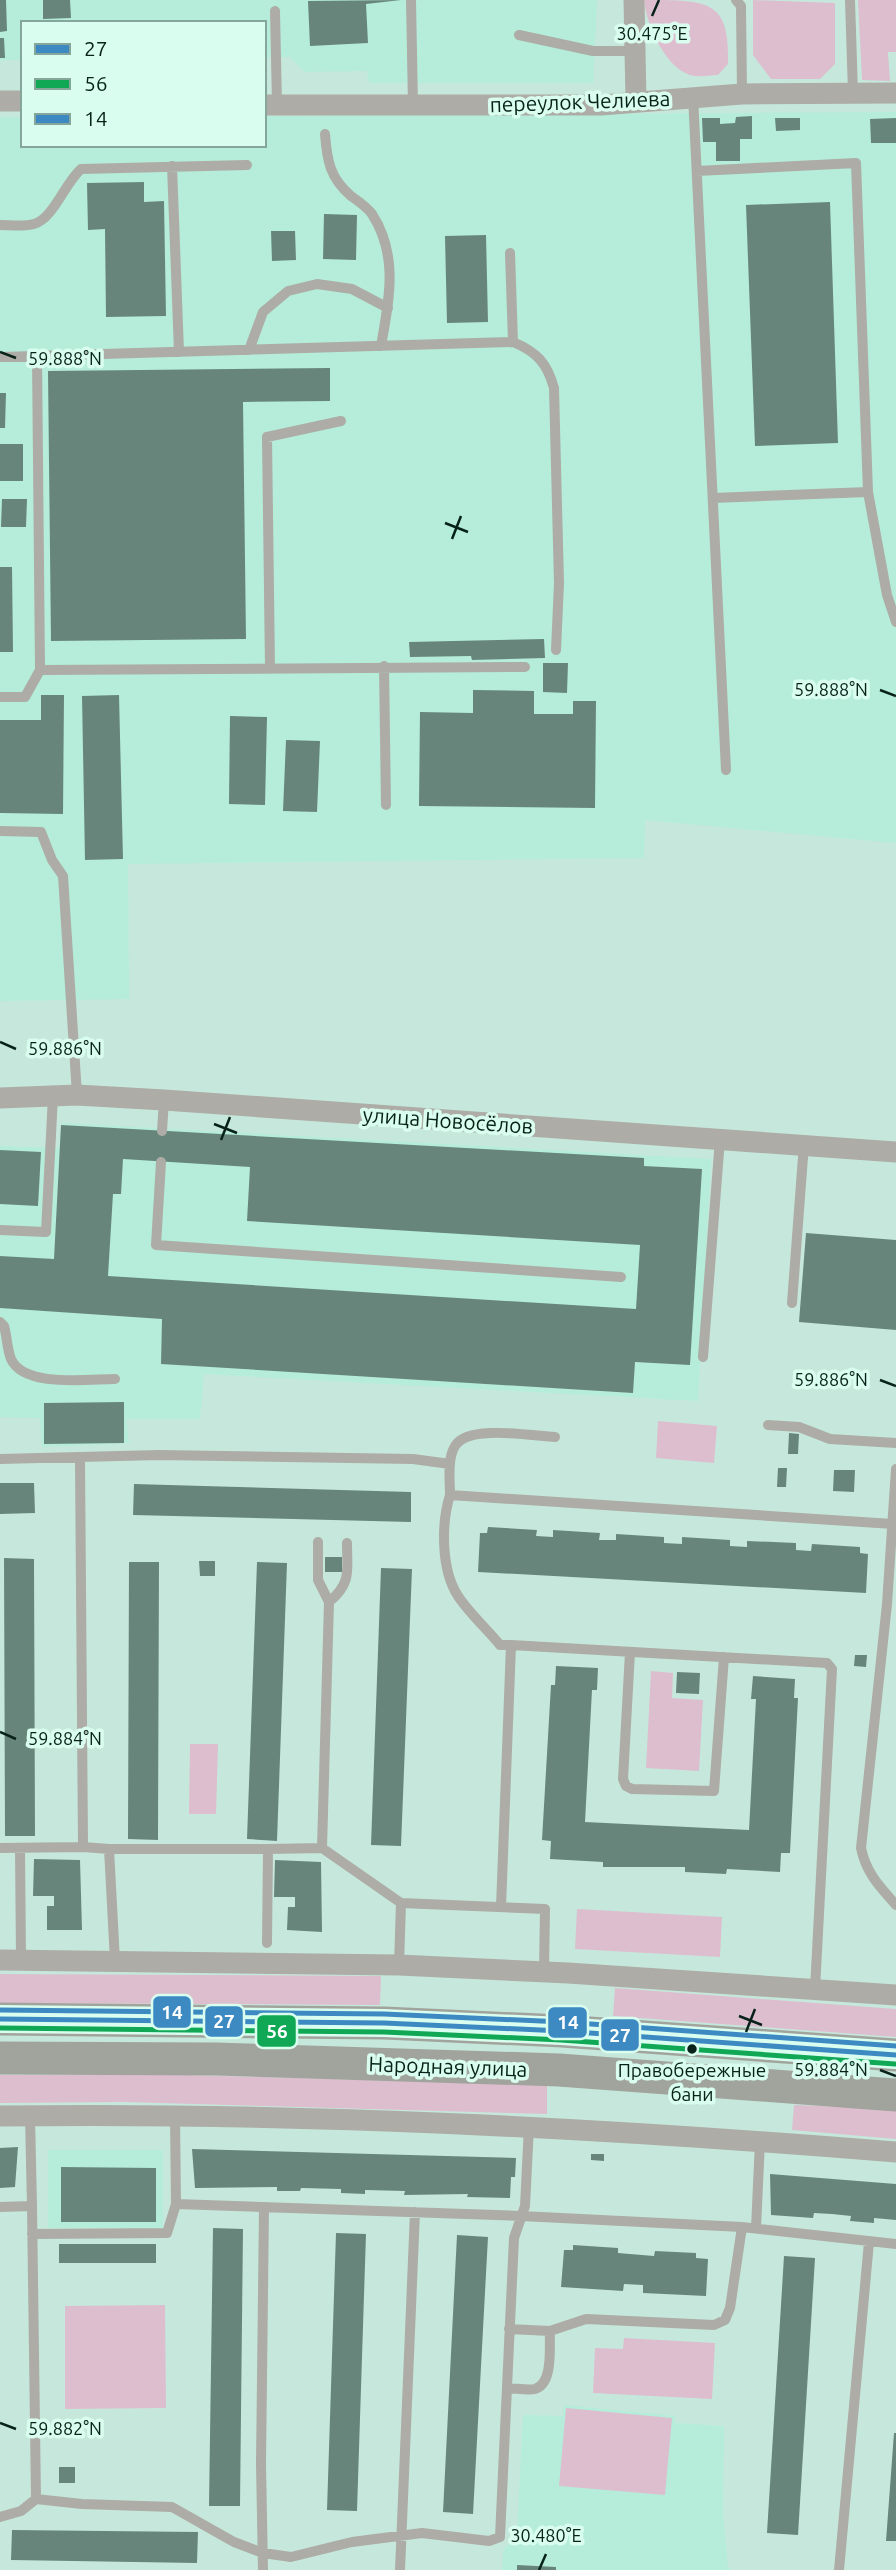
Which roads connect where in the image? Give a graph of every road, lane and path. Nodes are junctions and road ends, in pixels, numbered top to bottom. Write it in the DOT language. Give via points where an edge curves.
graph roads {
  1 [pos="411,0"];
  2 [pos="634,0"];
  3 [pos="736,0"];
  4 [pos="850,0"];
  5 [pos="275,11"];
  6 [pos="519,36"];
  7 [pos="635,51"];
  8 [pos="853,93"];
  9 [pos="896,93"];
  10 [pos="742,94"];
  11 [pos="693,96"];
  12 [pos="0,101"];
  13 [pos="21,101"];
  14 [pos="636,102"];
  15 [pos="270,105"];
  16 [pos="413,106"];
  17 [pos="325,134"];
  18 [pos="247,165"];
  19 [pos="172,166"];
  20 [pos="697,171"];
  21 [pos="0,225"];
  22 [pos="510,253"];
  23 [pos="388,309"];
  24 [pos="513,342"];
  25 [pos="381,346"];
  26 [pos="249,350"];
  27 [pos="179,352"];
  28 [pos="37,356"];
  29 [pos="0,357"];
  30 [pos="341,421"];
  31 [pos="868,492"];
  32 [pos="713,498"];
  33 [pos="896,622"];
  34 [pos="556,650"];
  35 [pos="384,666"];
  36 [pos="525,667"];
  37 [pos="270,668"];
  38 [pos="40,670"];
  39 [pos="0,697"];
  40 [pos="726,770"];
  41 [pos="386,805"];
  42 [pos="0,831"];
  43 [pos="77,1095"];
  44 [pos="52,1096"];
  45 [pos="0,1098"];
  46 [pos="164,1100"];
  47 [pos="162,1131"];
  48 [pos="720,1139"];
  49 [pos="804,1144"];
  50 [pos="896,1152"];
  51 [pos="161,1162"];
  52 [pos="0,1230"];
  53 [pos="621,1277"];
  54 [pos="792,1303"];
  55 [pos="0,1322"];
  56 [pos="703,1357"];
  57 [pos="115,1379"];
  58 [pos="768,1425"];
  59 [pos="555,1437"];
  60 [pos="896,1443"];
  61 [pos="80,1458"];
  62 [pos="0,1459"];
  63 [pos="450,1464"];
  64 [pos="896,1469"];
  65 [pos="895,1492"];
  66 [pos="450,1495"];
  67 [pos="892,1524"];
  68 [pos="318,1542"];
  69 [pos="347,1543"];
  70 [pos="329,1602"];
  71 [pos="511,1645"];
  72 [pos="630,1652"];
  73 [pos="724,1657"];
  74 [pos="83,1847"];
  75 [pos="0,1848"];
  76 [pos="20,1848"];
  77 [pos="322,1848"];
  78 [pos="109,1849"];
  79 [pos="268,1849"];
  80 [pos="401,1903"];
  81 [pos="896,1905"];
  82 [pos="501,1907"];
  83 [pos="267,1943"];
  84 [pos="10,1960"];
  85 [pos="115,1961"];
  86 [pos="399,1965"];
  87 [pos="544,1972"];
  88 [pos="815,1989"];
  89 [pos="896,1995"];
  90 [pos="0,2019"];
  91 [pos="896,2055"];
  92 [pos="0,2058"];
  93 [pos="896,2095"];
  94 [pos="0,2116"];
  95 [pos="30,2116"];
  96 [pos="175,2116"];
  97 [pos="529,2126"];
  98 [pos="760,2141"];
  99 [pos="896,2152"];
  100 [pos="176,2204"];
  101 [pos="32,2206"];
  102 [pos="0,2207"];
  103 [pos="264,2207"];
  104 [pos="415,2212"];
  105 [pos="521,2216"];
  106 [pos="742,2227"];
  107 [pos="757,2228"];
  108 [pos="32,2234"];
  109 [pos="869,2242"];
  110 [pos="896,2244"];
  111 [pos="509,2329"];
  112 [pos="550,2331"];
  113 [pos="507,2388"];
  114 [pos="36,2499"];
  115 [pos="0,2517"];
  116 [pos="401,2535"];
  117 [pos="263,2553"];
  118 [pos="263,2570"];
  119 [pos="400,2570"];
  120 [pos="839,2570"];
  1 -- 16 [label="lane"];
  2 -- 7 [label="street"];
  3 -- 10 [label="lane" via="741,6"];
  4 -- 8 [label="lane"];
  5 -- 15 [label="lane"];
  6 -- 7 [label="lane" via="593,51"];
  7 -- 14 [label="street"];
  8 -- 9 [label="street, переулок Челиева"];
  8 -- 10 [label="street, переулок Челиева"];
  10 -- 11 [label="street, переулок Челиева"];
  11 -- 14 [label="street, переулок Челиева"];
  11 -- 20 [label="lane"];
  12 -- 13 [label="street"];
  14 -- 16 [label="street, переулок Челиева"];
  15 -- 16 [label="street, переулок Челиева"];
  17 -- 23 [label="lane" via="328,168 339,186 370,212 385,241 391,274"];
  18 -- 19 [label="lane"];
  19 -- 21 [label="lane" via="81,169 68,180 46,217 34,224"];
  19 -- 27 [label="lane"];
  20 -- 31 [label="lane" via="856,163"];
  20 -- 32 [label="lane"];
  22 -- 24 [label="lane"];
  23 -- 25 [label="lane"];
  23 -- 26 [label="lane" via="352,289 317,284 288,291 263,312"];
  24 -- 25 [label="lane"];
  24 -- 34 [label="lane" via="531,350 548,367 554,388 559,583"];
  25 -- 26 [label="lane"];
  26 -- 27 [label="lane"];
  27 -- 28 [label="lane"];
  28 -- 29 [label="lane"];
  28 -- 38 [label="lane"];
  30 -- 37 [label="lane" via="267,437"];
  31 -- 32 [label="lane"];
  31 -- 33 [label="lane"];
  32 -- 40 [label="lane"];
  35 -- 36 [label="lane"];
  35 -- 37 [label="lane"];
  35 -- 41 [label="lane"];
  37 -- 38 [label="lane"];
  38 -- 39 [label="lane" via="25,697"];
  42 -- 43 [label="lane" via="41,832 63,876"];
  43 -- 44 [label="street, улица Новосёлов"];
  43 -- 46 [label="street, улица Новосёлов"];
  44 -- 45 [label="street, улица Новосёлов"];
  44 -- 52 [label="lane" via="46,1232"];
  46 -- 47 [label="lane"];
  46 -- 48 [label="street, улица Новосёлов"];
  48 -- 49 [label="street, улица Новосёлов"];
  48 -- 56 [label="lane"];
  49 -- 50 [label="street, улица Новосёлов"];
  49 -- 54 [label="lane"];
  51 -- 53 [label="lane" via="156,1245"];
  55 -- 57 [label="lane" via="11,1359 32,1377"];
  58 -- 60 [label="lane" via="799,1427 830,1438"];
  59 -- 63 [label="lane" via="465,1436 454,1447"];
  61 -- 62 [label="lane"];
  61 -- 63 [label="lane" via="413,1459"];
  61 -- 74 [label="lane"];
  63 -- 66 [label="lane"];
  64 -- 65 [label="lane"];
  65 -- 67 [label="lane"];
  66 -- 67 [label="lane"];
  66 -- 71 [label="lane" via="446,1507 448,1575 458,1595 500,1645"];
  67 -- 81 [label="lane" via="861,1848 872,1878"];
  68 -- 70 [label="lane" via="318,1580"];
  69 -- 70 [label="lane" via="347,1581"];
  70 -- 77 [label="lane"];
  71 -- 72 [label="lane"];
  71 -- 82 [label="lane"];
  72 -- 73 [label="lane"];
  72 -- 73 [label="lane" via="625,1786 707,1793 717,1784"];
  73 -- 88 [label="lane" via="827,1663 832,1669"];
  74 -- 76 [label="lane"];
  74 -- 78 [label="lane"];
  75 -- 76 [label="lane"];
  76 -- 84 [label="lane"];
  77 -- 79 [label="lane"];
  77 -- 80 [label="lane"];
  78 -- 79 [label="lane"];
  78 -- 85 [label="lane"];
  79 -- 83 [label="lane"];
  80 -- 82 [label="lane"];
  80 -- 86 [label="lane"];
  82 -- 87 [label="lane" via="545,1909"];
  84 -- 85 [label="street"];
  85 -- 86 [label="street"];
  86 -- 87 [label="street"];
  87 -- 88 [label="street"];
  88 -- 89 [label="street"];
  90 -- 91 [label="main road, Народная улица" via="360,2022"];
  92 -- 93 [label="main road, Народная улица" via="216,2059 559,2070"];
  94 -- 95 [label="street"];
  95 -- 96 [label="street"];
  95 -- 101 [label="lane"];
  96 -- 97 [label="street"];
  96 -- 100 [label="lane"];
  97 -- 98 [label="street"];
  97 -- 105 [label="lane"];
  98 -- 99 [label="street"];
  98 -- 107 [label="lane"];
  100 -- 103 [label="lane"];
  100 -- 108 [label="lane" via="167,2233"];
  101 -- 102 [label="lane"];
  101 -- 108 [label="lane"];
  103 -- 104 [label="lane"];
  103 -- 117 [label="lane"];
  104 -- 105 [label="lane"];
  104 -- 116 [label="lane"];
  105 -- 106 [label="lane"];
  105 -- 111 [label="lane" via="514,2238"];
  106 -- 107 [label="lane"];
  106 -- 112 [label="lane" via="725,2320 714,2325 586,2319"];
  107 -- 109 [label="lane"];
  108 -- 114 [label="lane"];
  109 -- 110 [label="lane"];
  109 -- 120 [label="lane"];
  111 -- 112 [label="lane"];
  111 -- 113 [label="lane"];
  112 -- 113 [label="lane" via="548,2374 541,2385"];
  113 -- 116 [label="lane" via="500,2536 489,2541"];
  114 -- 115 [label="lane" via="21,2511"];
  114 -- 117 [label="lane" via="172,2507"];
  116 -- 117 [label="lane" via="291,2557"];
  116 -- 119 [label="lane"];
  117 -- 118 [label="lane"];
}
